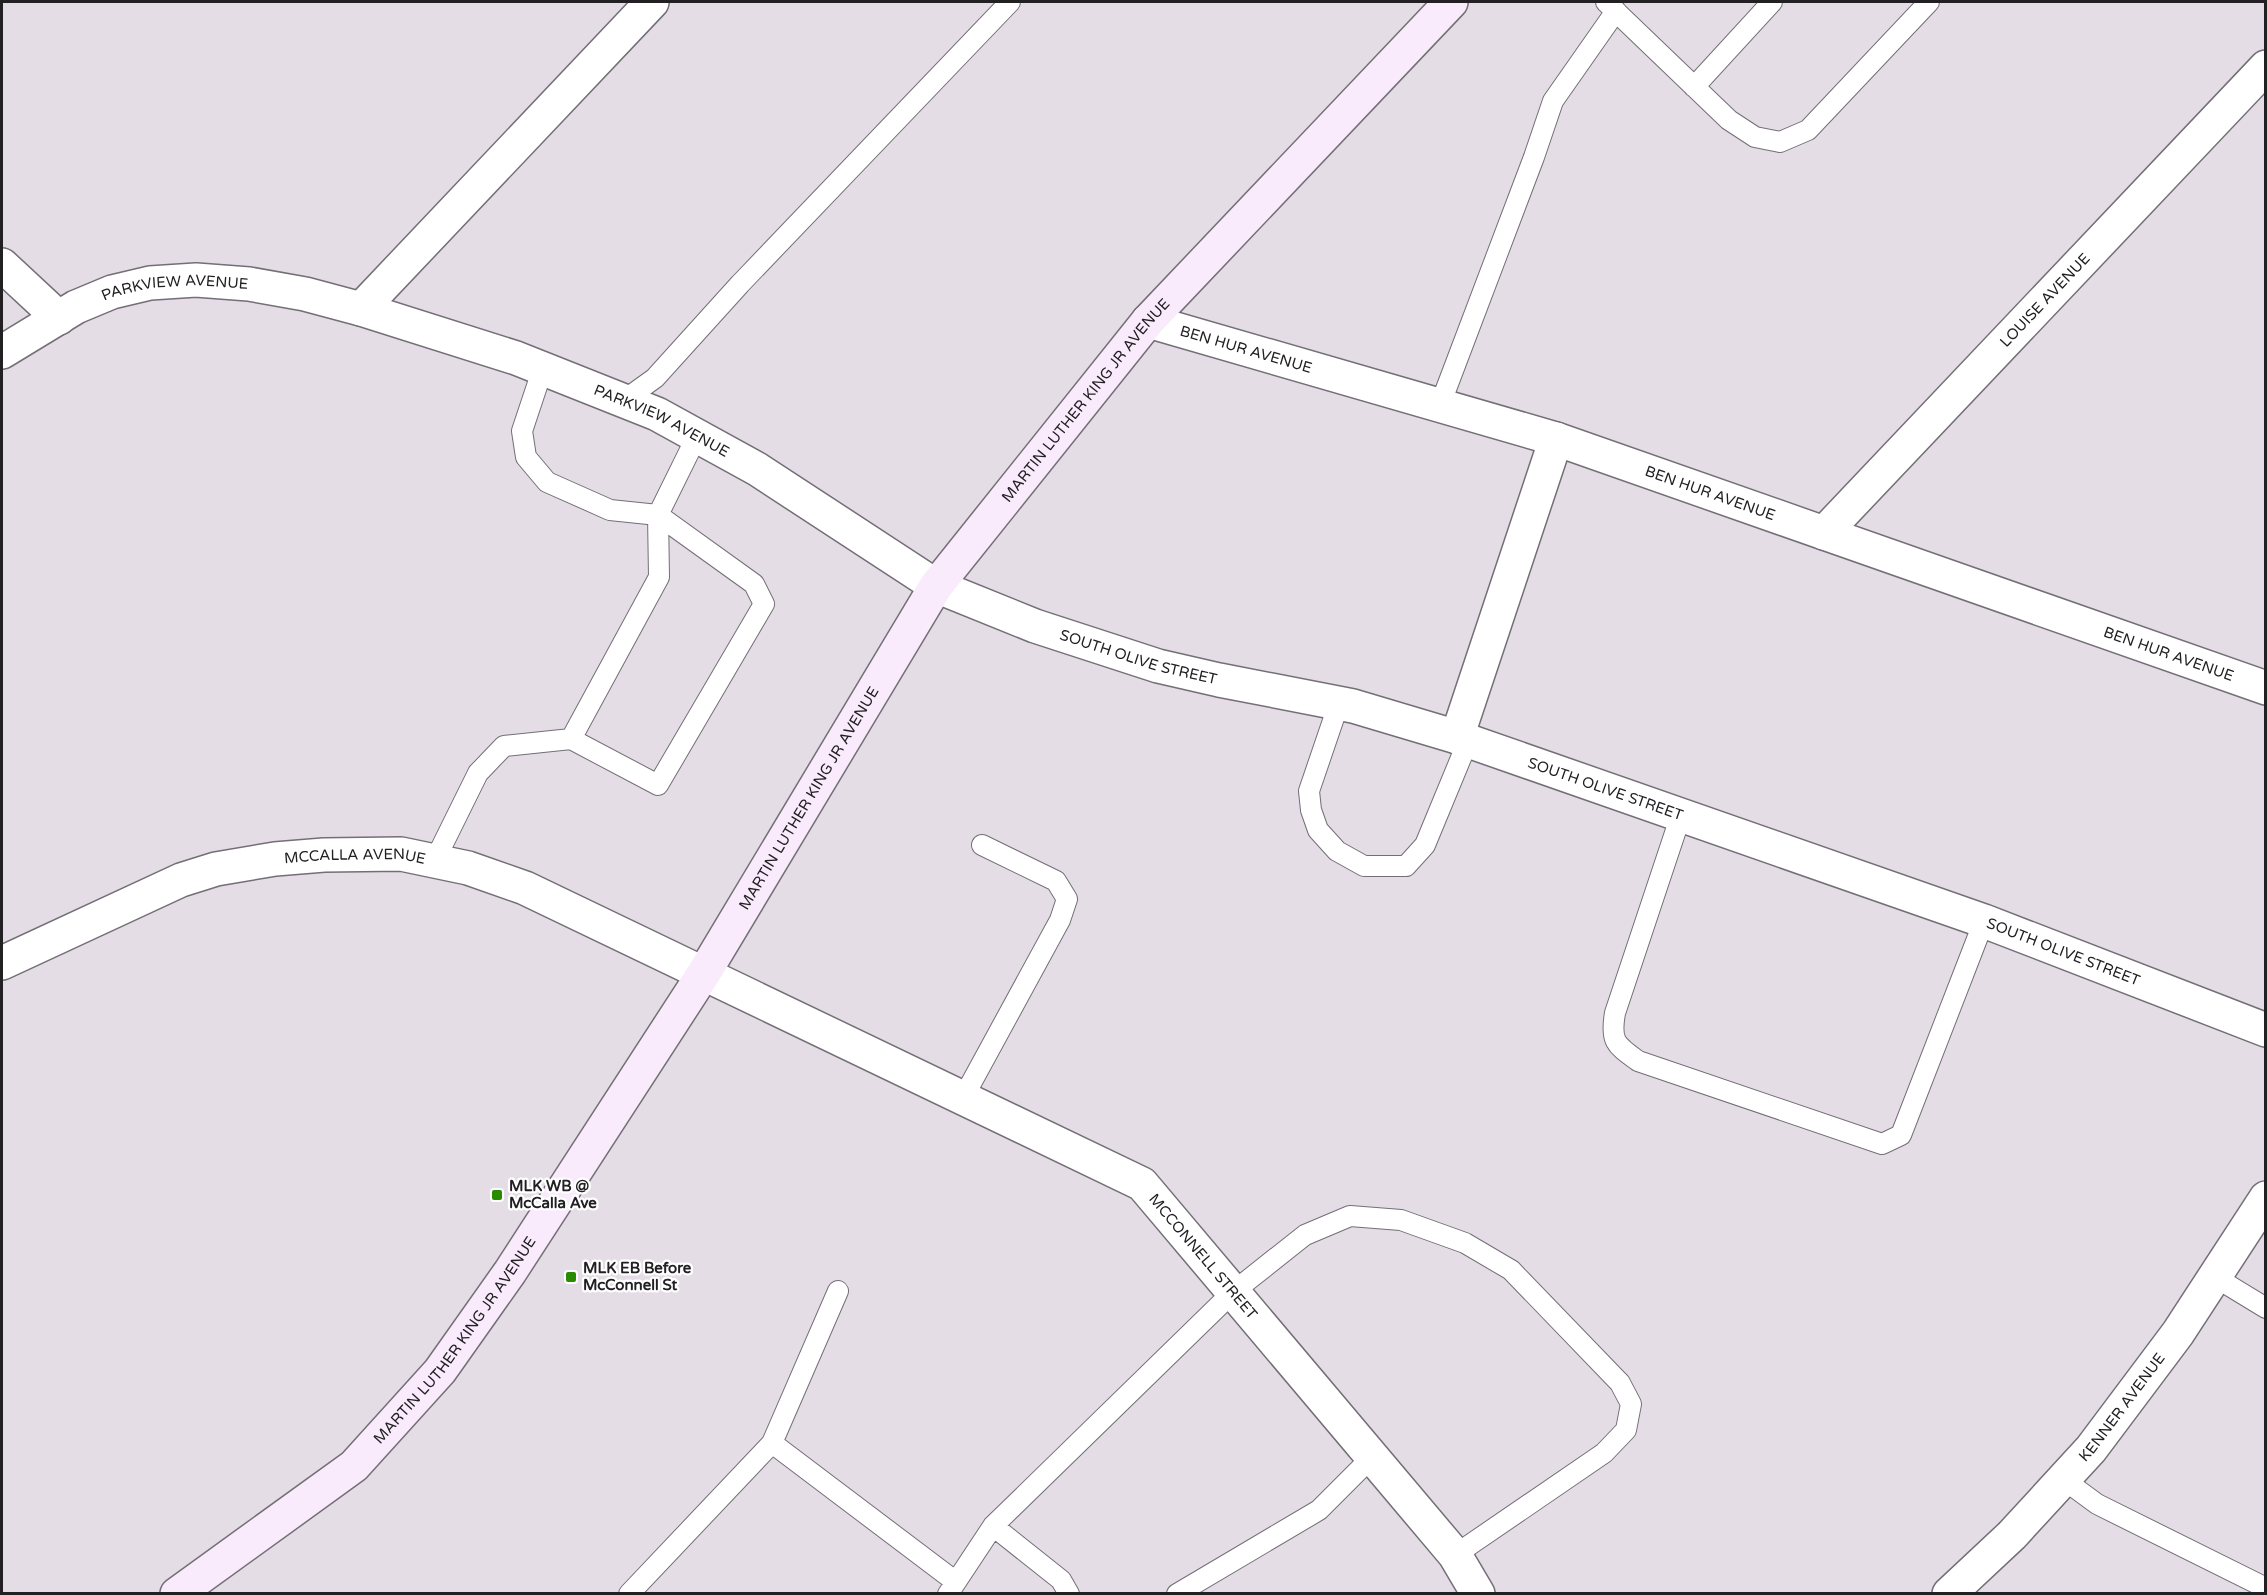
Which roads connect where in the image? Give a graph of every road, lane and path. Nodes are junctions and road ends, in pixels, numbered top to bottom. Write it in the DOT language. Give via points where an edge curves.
graph roads {
  1 [pos="652,2"];
  2 [pos="1010,2"];
  3 [pos="1451,2"];
  4 [pos="1772,2"];
  5 [pos="1929,2"];
  6 [pos="1611,6"];
  7 [pos="2265,67"];
  8 [pos="1694,87"];
  9 [pos="2,265"];
  10 [pos="361,309"];
  11 [pos="59,318"];
  12 [pos="1148,321"];
  13 [pos="2,352"];
  14 [pos="543,368"];
  15 [pos="623,401"];
  16 [pos="1440,405"];
  17 [pos="698,436"];
  18 [pos="1556,439"];
  19 [pos="658,515"];
  20 [pos="1824,533"];
  21 [pos="936,586"];
  22 [pos="2265,688"];
  23 [pos="1339,703"];
  24 [pos="572,739"];
  25 [pos="1462,739"];
  26 [pos="1681,815"];
  27 [pos="982,845"];
  28 [pos="435,860"];
  29 [pos="1984,921"];
  30 [pos="2,963"];
  31 [pos="704,973"];
  32 [pos="2265,1030"];
  33 [pos="963,1098"];
  34 [pos="2265,1198"];
  35 [pos="2215,1277"];
  36 [pos="838,1291"];
  37 [pos="1233,1292"];
  38 [pos="2265,1308"];
  39 [pos="772,1443"];
  40 [pos="1372,1457"];
  41 [pos="2063,1479"];
  42 [pos="993,1526"];
  43 [pos="1455,1555"];
  44 [pos="952,1588"];
  45 [pos="2265,1588"];
  46 [pos="186,1591"];
  47 [pos="629,1593"];
  48 [pos="1069,1593"];
  49 [pos="1177,1593"];
  50 [pos="1478,1593"];
  51 [pos="1949,1593"];
  1 -- 10 [label="street"];
  2 -- 15 [label="lane" via="655,378"];
  3 -- 12 [label="main road, MARTIN LUTHER KING JR AVENUE"];
  4 -- 8 [label="lane"];
  5 -- 8 [label="lane" via="1808,130 1780,142 1755,137 1729,120"];
  6 -- 8 [label="lane"];
  6 -- 16 [label="lane" via="1552,101"];
  7 -- 20 [label="street, LOUISE AVENUE"];
  9 -- 11 [label="street"];
  10 -- 11 [label="street, PARKVIEW AVENUE" via="249,284 196,280 150,283 112,292"];
  10 -- 14 [label="street, PARKVIEW AVENUE"];
  11 -- 13 [label="street, PARKVIEW AVENUE"];
  12 -- 16 [label="street, BEN HUR AVENUE"];
  12 -- 21 [label="main road, MARTIN LUTHER KING JR AVENUE"];
  14 -- 15 [label="street, PARKVIEW AVENUE"];
  14 -- 19 [label="lane" via="522,431 526,457 547,482 610,510"];
  15 -- 17 [label="street, PARKVIEW AVENUE"];
  16 -- 18 [label="street, BEN HUR AVENUE"];
  17 -- 19 [label="lane"];
  17 -- 21 [label="street, PARKVIEW AVENUE" via="757,469"];
  18 -- 20 [label="street, BEN HUR AVENUE"];
  18 -- 25 [label="street"];
  19 -- 24 [label="lane" via="659,577"];
  19 -- 24 [label="lane" via="754,584 764,604 658,784"];
  20 -- 22 [label="street, BEN HUR AVENUE"];
  21 -- 23 [label="street, SOUTH OLIVE STREET" via="1035,626 1158,666"];
  21 -- 31 [label="main road, MARTIN LUTHER KING JR AVENUE"];
  23 -- 25 [label="street, SOUTH OLIVE STREET"];
  23 -- 25 [label="lane" via="1309,791 1311,810 1318,830 1337,851 1364,866 1406,866 1425,845"];
  24 -- 28 [label="lane" via="504,746 478,773"];
  25 -- 26 [label="street, SOUTH OLIVE STREET"];
  26 -- 29 [label="street, SOUTH OLIVE STREET"];
  26 -- 29 [label="lane" via="1615,1013 1612,1031 1617,1046 1638,1061 1882,1144 1902,1135"];
  27 -- 33 [label="lane" via="1056,881 1067,899 1060,920"];
  28 -- 30 [label="street, MCCALLA AVENUE" via="401,854 324,855 216,869 181,880"];
  28 -- 31 [label="street, MCCALLA AVENUE" via="525,888"];
  29 -- 32 [label="street, SOUTH OLIVE STREET"];
  31 -- 33 [label="street, MCCONNELL STREET"];
  31 -- 46 [label="main road, MARTIN LUTHER KING JR AVENUE" via="510,1272 440,1371 354,1466"];
  33 -- 37 [label="street, MCCONNELL STREET" via="1142,1184"];
  34 -- 35 [label="street, KENNER AVENUE"];
  35 -- 38 [label="lane"];
  35 -- 41 [label="street, KENNER AVENUE" via="2091,1449"];
  36 -- 39 [label="lane"];
  37 -- 40 [label="street, MCCONNELL STREET"];
  37 -- 42 [label="lane"];
  37 -- 43 [label="lane" via="1305,1235 1350,1216 1401,1220 1465,1243 1511,1270 1620,1383 1631,1404 1626,1430 1604,1453"];
  39 -- 44 [label="lane"];
  39 -- 47 [label="lane"];
  40 -- 43 [label="street, MCCONNELL STREET"];
  40 -- 49 [label="lane" via="1319,1510"];
  41 -- 45 [label="lane" via="2097,1504"];
  41 -- 51 [label="street, KENNER AVENUE" via="2012,1535"];
  42 -- 44 [label="lane"];
  42 -- 48 [label="lane" via="1061,1580"];
  43 -- 50 [label="street, MCCONNELL STREET"];
}
